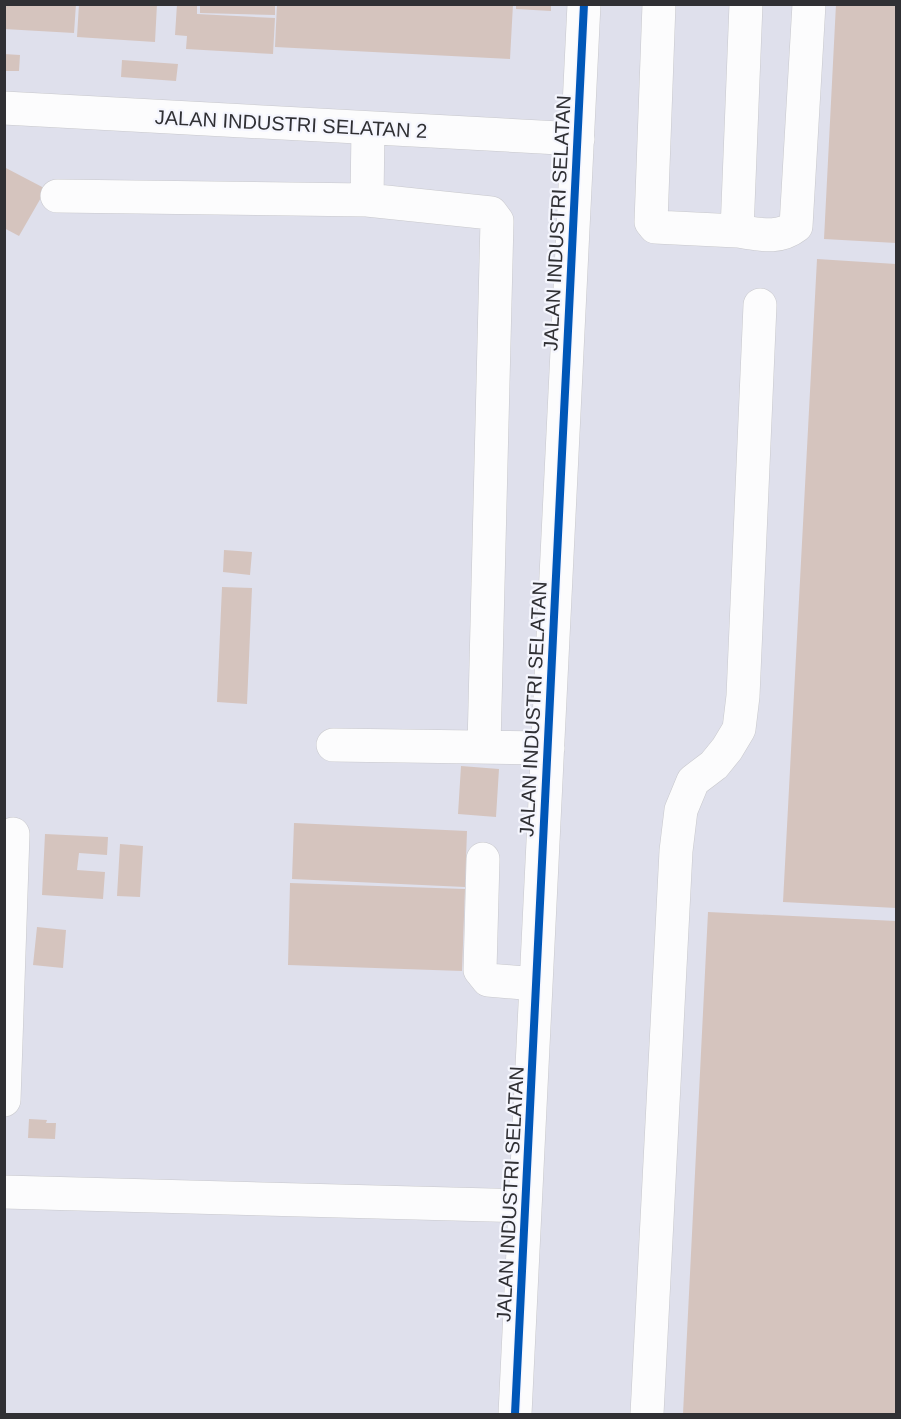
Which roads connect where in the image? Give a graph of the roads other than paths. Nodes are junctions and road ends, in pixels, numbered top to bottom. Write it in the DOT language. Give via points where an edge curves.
graph roads {
  1 [pos="584,4"];
  2 [pos="659,4"];
  3 [pos="746,4"];
  4 [pos="809,4"];
  5 [pos="4,108"];
  6 [pos="368,128"];
  7 [pos="578,139"];
  8 [pos="57,196"];
  9 [pos="367,200"];
  10 [pos="737,231"];
  11 [pos="760,305"];
  12 [pos="333,745"];
  13 [pos="484,746"];
  14 [pos="548,748"];
  15 [pos="13,834"];
  16 [pos="483,859"];
  17 [pos="536,984"];
  18 [pos="4,1100"];
  19 [pos="4,1192"];
  20 [pos="525,1206"];
  21 [pos="515,1414"];
  22 [pos="647,1414"];
  1 -- 7 [label="street, JALAN INDUSTRI SELATAN"];
  2 -- 10 [label="street" via="651,222 656,227"];
  3 -- 10 [label="street"];
  4 -- 10 [label="street" via="796,226 776,236"];
  5 -- 6 [label="street, JALAN INDUSTRI SELATAN 2"];
  6 -- 7 [label="street, JALAN INDUSTRI SELATAN 2"];
  6 -- 9 [label="street"];
  7 -- 14 [label="street, JALAN INDUSTRI SELATAN"];
  8 -- 9 [label="street"];
  9 -- 13 [label="street" via="491,213 497,221"];
  11 -- 22 [label="street" via="739,729 714,765 693,781 681,810 676,851"];
  12 -- 13 [label="street"];
  13 -- 14 [label="street"];
  14 -- 17 [label="street, JALAN INDUSTRI SELATAN"];
  15 -- 18 [label="street"];
  16 -- 17 [label="street" via="480,970 488,980"];
  17 -- 20 [label="street, JALAN INDUSTRI SELATAN"];
  19 -- 20 [label="street"];
  20 -- 21 [label="street, JALAN INDUSTRI SELATAN"];
}
